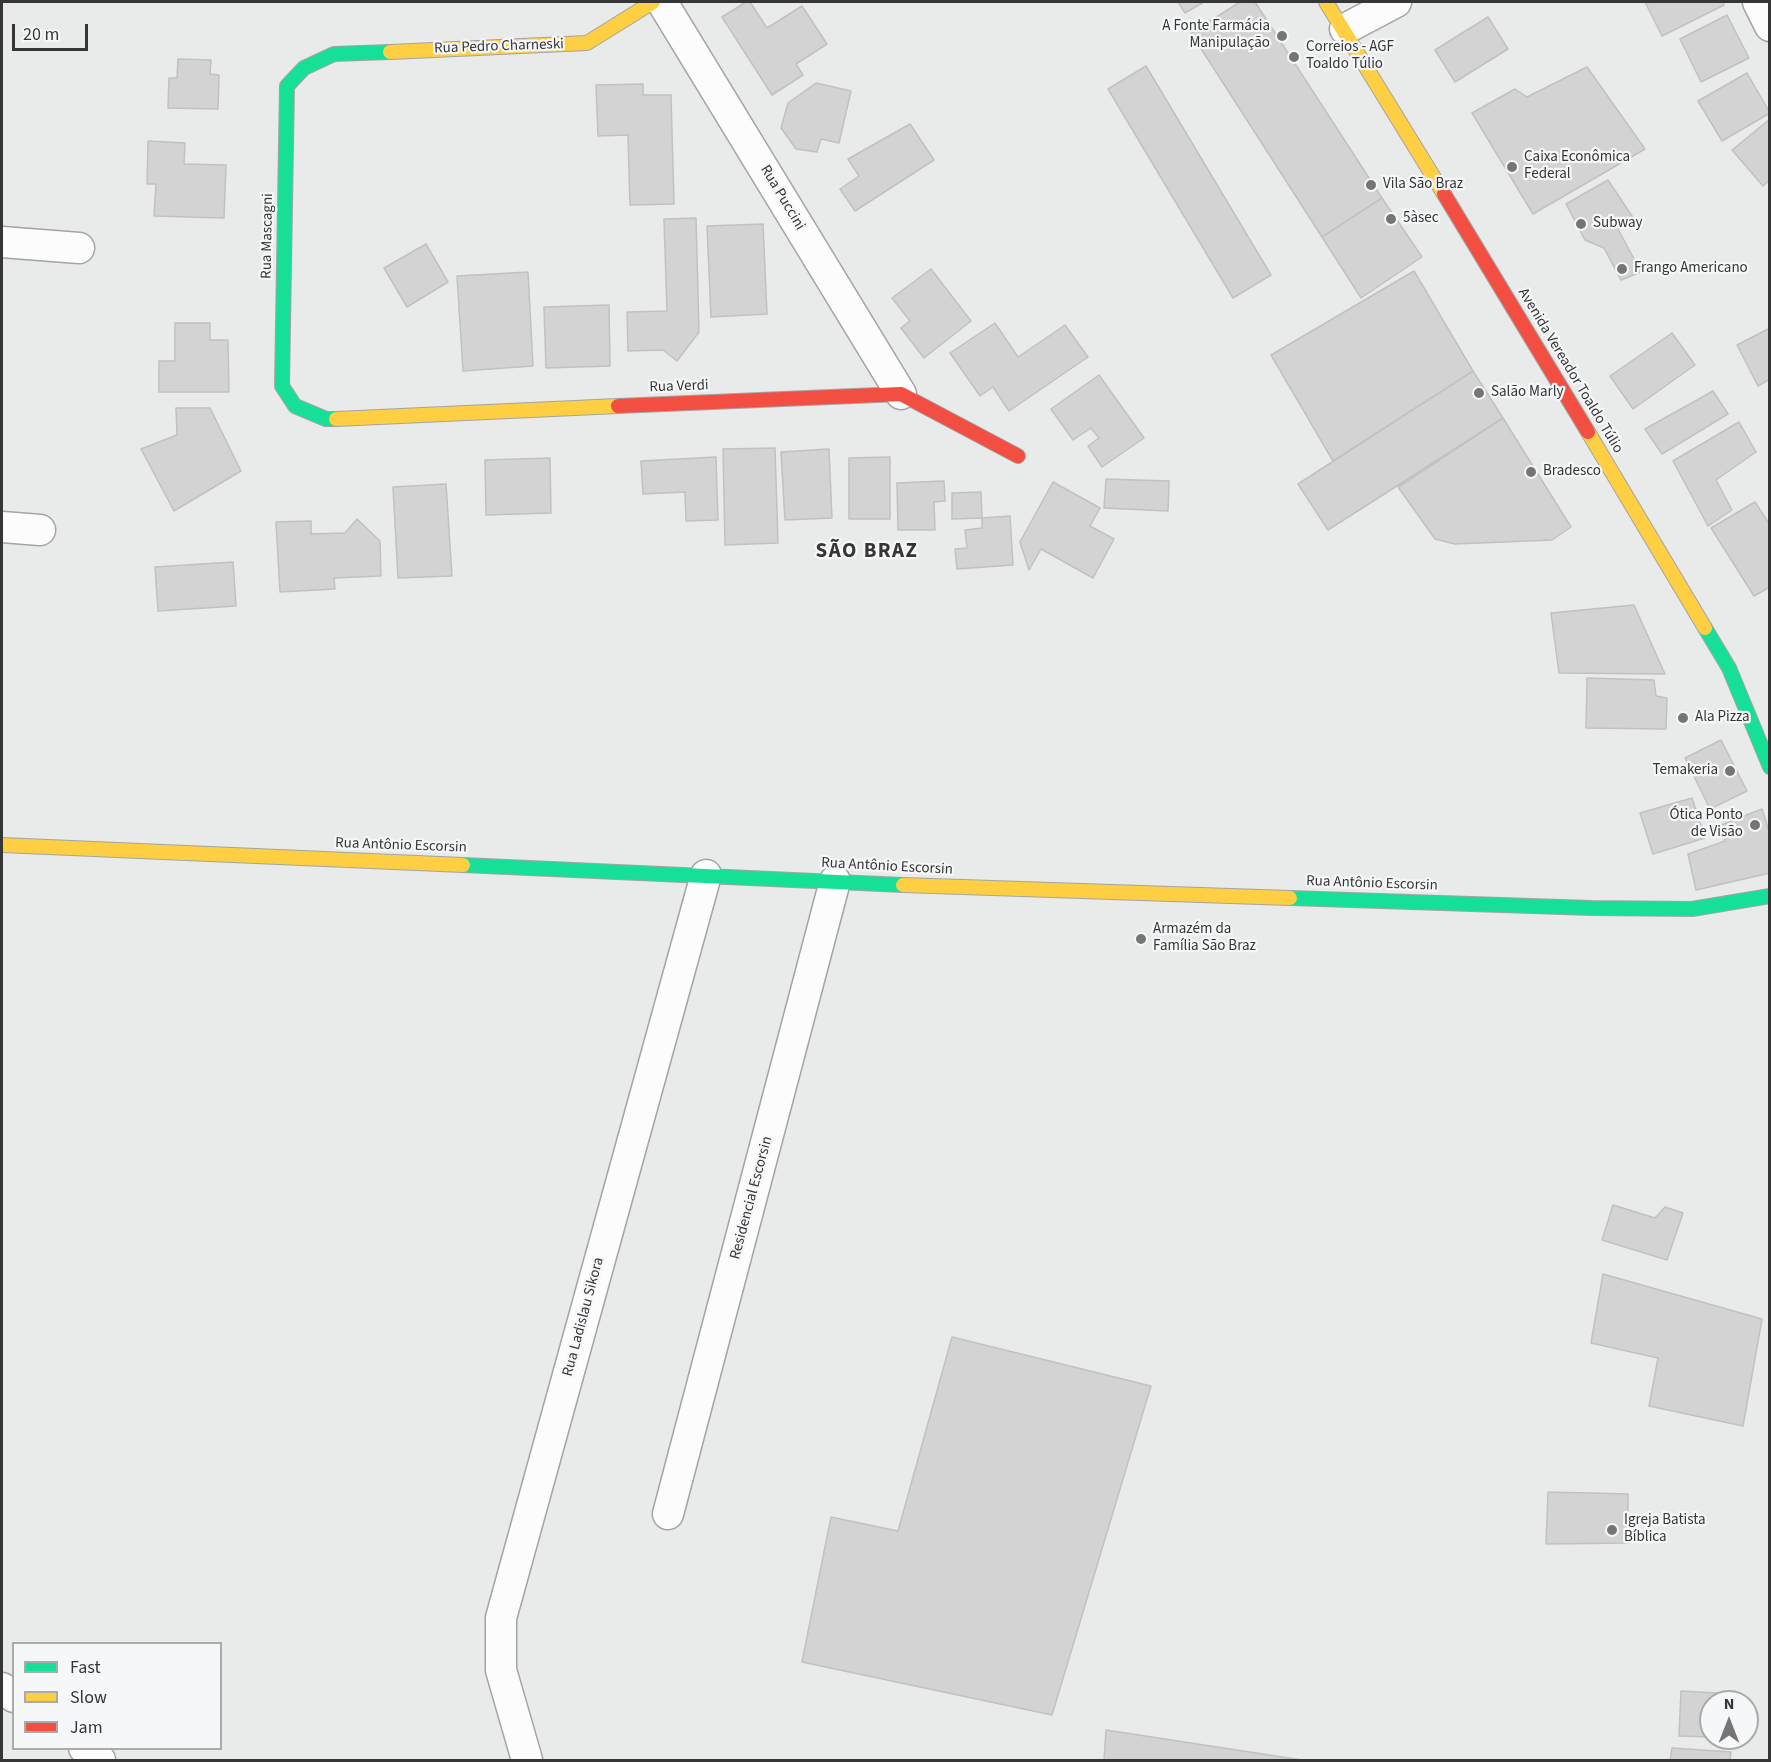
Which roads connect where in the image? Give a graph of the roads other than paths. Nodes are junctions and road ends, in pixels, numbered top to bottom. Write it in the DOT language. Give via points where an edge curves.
graph roads {
  1 [pos="653,2"];
  2 [pos="662,2"];
  3 [pos="1326,2"];
  4 [pos="1396,2"];
  5 [pos="1758,2"];
  6 [pos="1770,26"];
  7 [pos="1345,29"];
  8 [pos="334,54"];
  9 [pos="2,242"];
  10 [pos="79,248"];
  11 [pos="901,394"];
  12 [pos="326,419"];
  13 [pos="1018,456"];
  14 [pos="2,527"];
  15 [pos="40,530"];
  16 [pos="1770,767"];
  17 [pos="2,845"];
  18 [pos="706,875"];
  19 [pos="835,881"];
  20 [pos="1770,896"];
  21 [pos="668,1514"];
  22 [pos="85,1750"];
  23 [pos="100,1761"];
  24 [pos="527,1761"];
  1 -- 8 [label="street, Rua Pedro Charneski" via="587,43"];
  2 -- 11 [label="street, Rua Puccini"];
  3 -- 7 [label="street, Avenida Vereador Toaldo Túlio"];
  4 -- 7 [label="street"];
  5 -- 6 [label="street"];
  7 -- 16 [label="street, Avenida Vereador Toaldo Túlio" via="1729,668"];
  8 -- 12 [label="street, Rua Mascagni" via="304,68 287,86 282,386 295,406"];
  9 -- 10 [label="street"];
  11 -- 12 [label="street, Rua Verdi"];
  11 -- 13 [label="street"];
  14 -- 15 [label="street"];
  17 -- 18 [label="street, Rua Antônio Escorsin"];
  18 -- 19 [label="street, Rua Antônio Escorsin"];
  18 -- 24 [label="street, Rua Ladislau Sikora" via="501,1618 501,1670"];
  19 -- 20 [label="street, Rua Antônio Escorsin" via="1692,909"];
  19 -- 21 [label="street, Residencial Escorsin"];
  22 -- 23 [label="street"];
}
